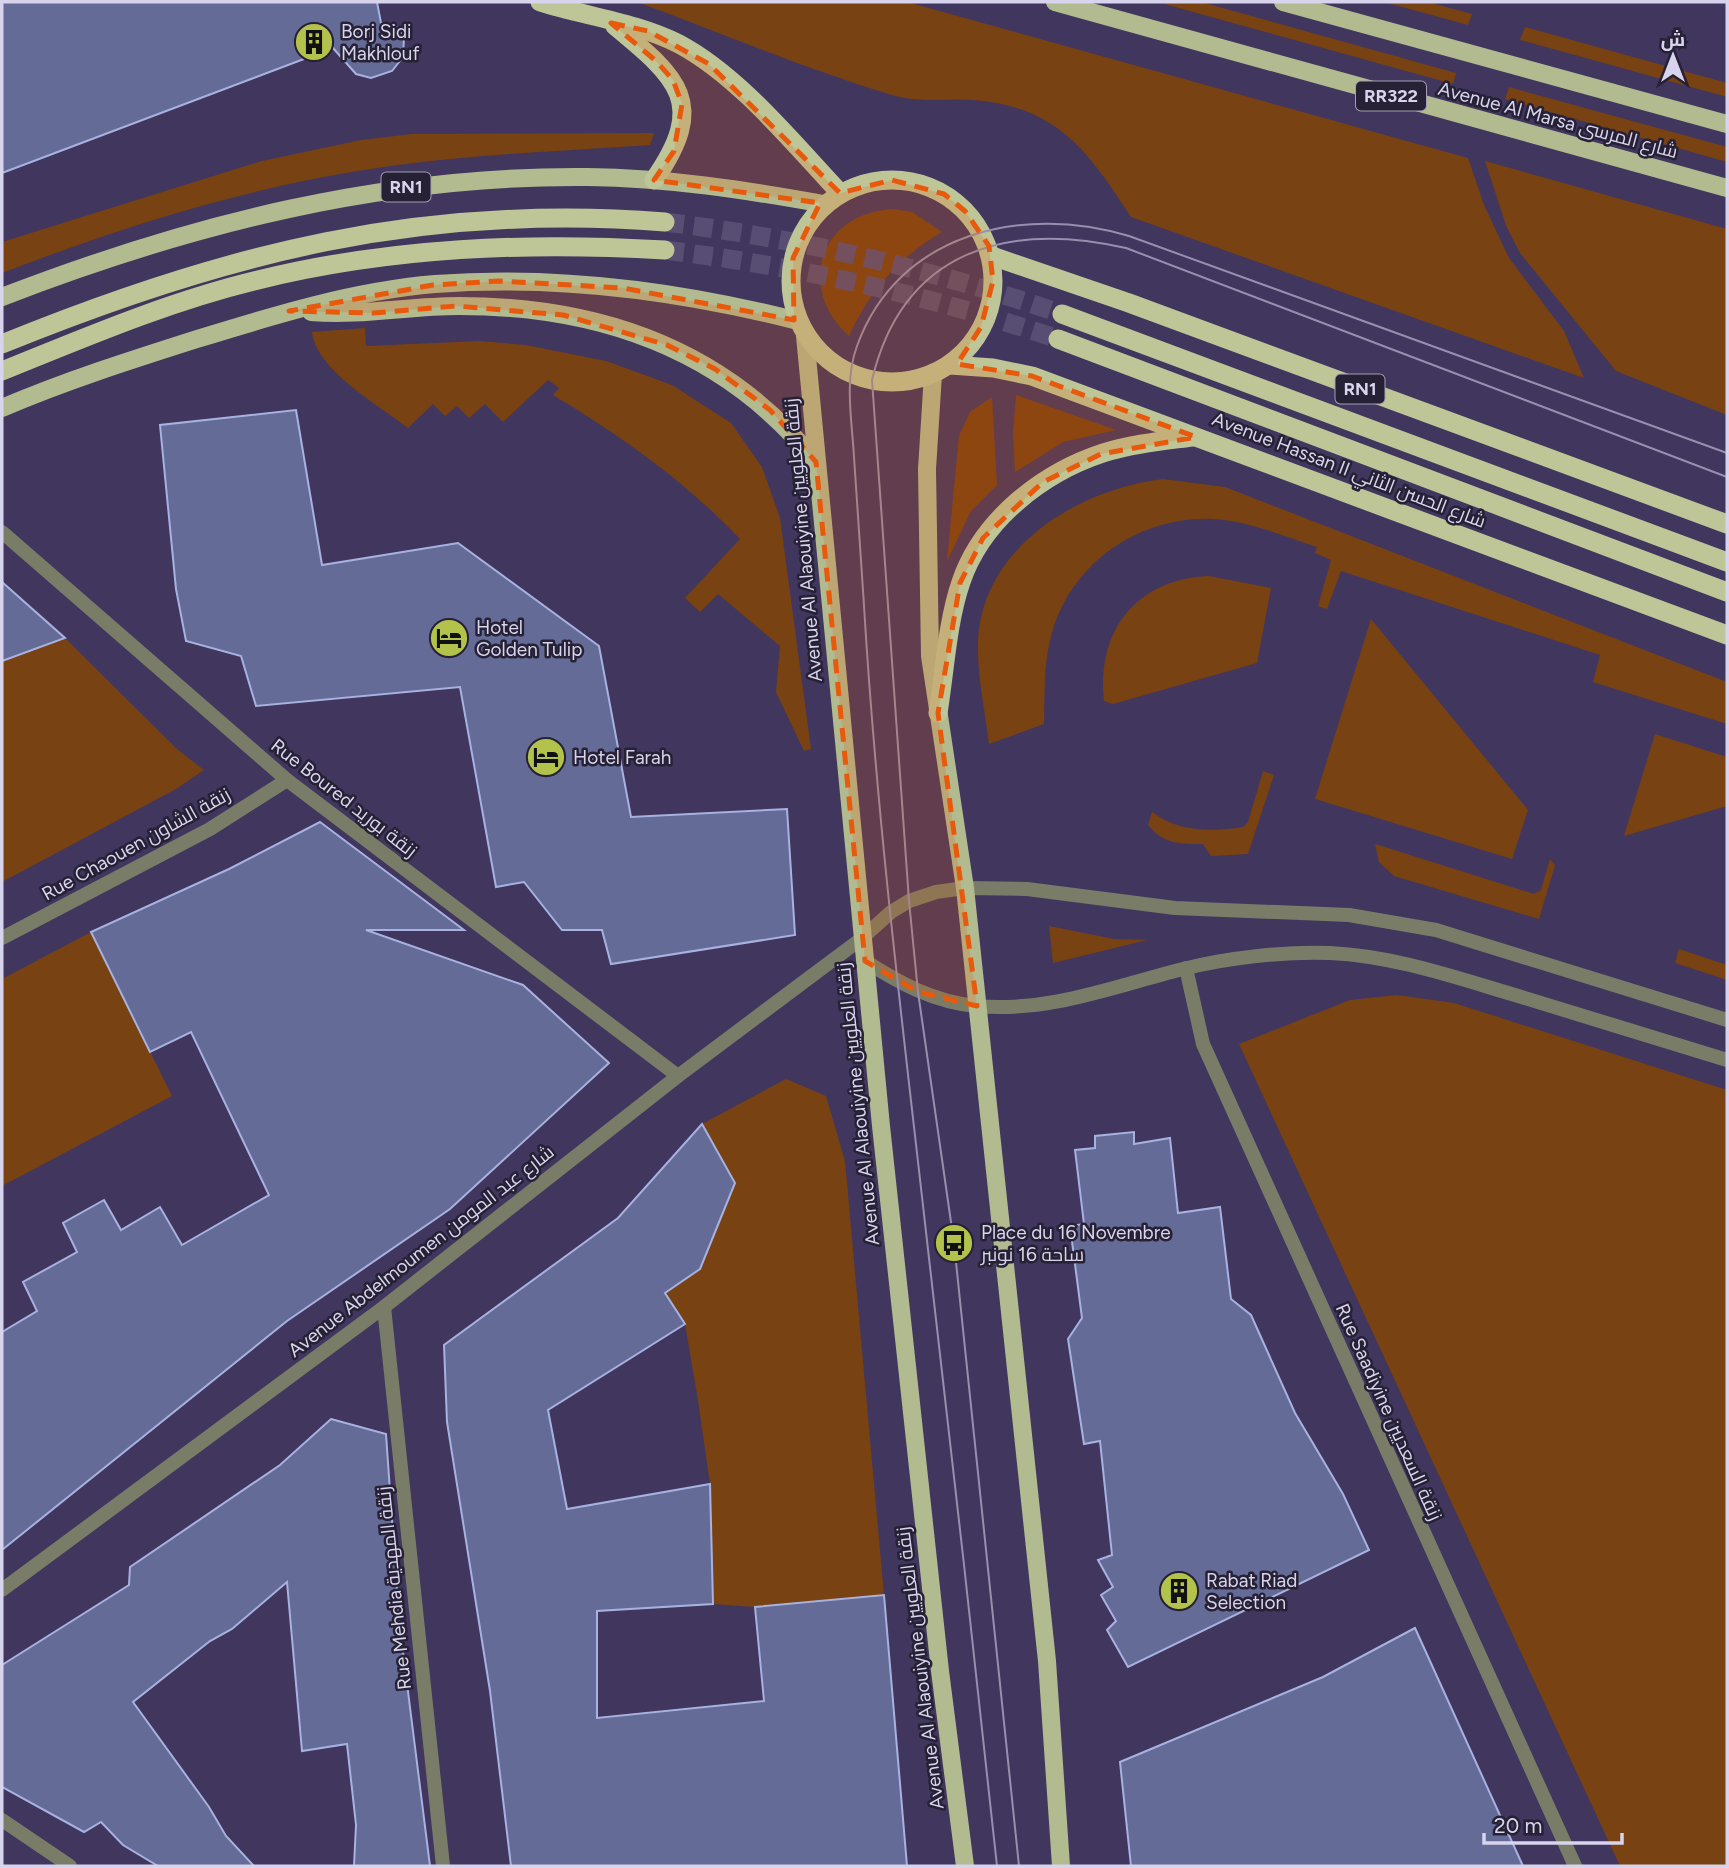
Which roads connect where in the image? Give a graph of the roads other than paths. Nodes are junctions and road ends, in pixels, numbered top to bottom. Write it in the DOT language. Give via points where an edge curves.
graph roads {
  1 [pos="540,2"];
  2 [pos="1055,2"];
  3 [pos="1283,2"];
  4 [pos="611,23"];
  5 [pos="1727,124"];
  6 [pos="654,180"];
  7 [pos="1727,188"];
  8 [pos="832,198"];
  9 [pos="665,222"];
  10 [pos="665,250"];
  11 [pos="992,256"];
  12 [pos="2,297"];
  13 [pos="289,311"];
  14 [pos="1062,314"];
  15 [pos="802,328"];
  16 [pos="1058,339"];
  17 [pos="2,344"];
  18 [pos="942,369"];
  19 [pos="2,371"];
  20 [pos="2,408"];
  21 [pos="1196,437"];
  22 [pos="816,461"];
  23 [pos="1727,524"];
  24 [pos="2,532"];
  25 [pos="1727,562"];
  26 [pos="1727,592"];
  27 [pos="1727,635"];
  28 [pos="938,713"];
  29 [pos="287,780"];
  30 [pos="965,888"];
  31 [pos="2,938"];
  32 [pos="861,939"];
  33 [pos="865,961"];
  34 [pos="1186,968"];
  35 [pos="977,1006"];
  36 [pos="1727,1020"];
  37 [pos="1727,1060"];
  38 [pos="677,1076"];
  39 [pos="384,1307"];
  40 [pos="2,1590"];
  41 [pos="2,1820"];
  42 [pos="70,1866"];
  43 [pos="443,1866"];
  44 [pos="965,1866"];
  45 [pos="1061,1866"];
  46 [pos="1575,1866"];
  1 -- 4 [label="highway"];
  2 -- 7 [label="main road, Avenue Al Marsa شارع المرسى / RR322"];
  3 -- 5 [label="main road, Avenue Al Marsa شارع المرسى"];
  4 -- 6 [label="highway" via="673,80 682,104 674,151"];
  4 -- 8 [label="highway" via="648,30 709,64 785,134"];
  6 -- 8 [label="main road, RN1"];
  6 -- 12 [label="main road, RN1" via="462,181 335,198 160,240"];
  8 -- 11 [label="highway, RN1" via="865,183 919,184 944,194 965,211 982,231"];
  8 -- 15 [label="highway" via="810,220 793,258 791,290"];
  9 -- 17 [label="highway" via="488,218 342,237 171,280"];
  10 -- 19 [label="highway" via="501,246 338,263 205,295"];
  11 -- 18 [label="highway, RN1" via="990,304 967,348"];
  11 -- 23 [label="highway, RN1"];
  13 -- 15 [label="main road" via="420,286 499,281 623,288 724,304"];
  13 -- 20 [label="main road" via="103,368"];
  13 -- 22 [label="main road" via="346,314 456,306 510,308 564,314 616,327 667,345 744,388"];
  14 -- 25 [label="highway"];
  15 -- 18 [label="highway" via="824,358 872,380 913,380"];
  15 -- 22 [label="main road, Avenue Al Alaouiyine زنقة العلويين"];
  16 -- 26 [label="highway"];
  18 -- 21 [label="highway, Avenue Hassan II شارع الحسن الثاني" via="993,368 1032,376"];
  18 -- 28 [label="main road" via="927,437 928,627"];
  21 -- 27 [label="highway, Avenue Hassan II شارع الحسن الثاني"];
  21 -- 28 [label="highway" via="1132,445 1081,462 1043,482 999,519 982,538 960,583"];
  22 -- 32 [label="main road, Avenue Al Alaouiyine زنقة العلويين"];
  24 -- 29 [label="street, Rue Boured زنقة بوريد"];
  28 -- 30 [label="main road"];
  29 -- 31 [label="street, Rue Chaouen زنقة الشاون" via="210,829"];
  29 -- 38 [label="street, Rue Boured زنقة بوريد"];
  30 -- 32 [label="street, Avenue Abdelmoumen شارع عبد المومن" via="909,901"];
  30 -- 35 [label="main road"];
  30 -- 36 [label="street, Avenue Abdelmoumen شارع عبد المومن" via="1027,889 1175,908 1349,915 1393,922 1436,930"];
  32 -- 33 [label="main road, Avenue Al Alaouiyine زنقة العلويين"];
  32 -- 38 [label="street, Avenue Abdelmoumen شارع عبد المومن"];
  33 -- 35 [label="street" via="918,992"];
  33 -- 44 [label="main road, Avenue Al Alaouiyine زنقة العلويين"];
  34 -- 35 [label="street" via="1040,1005"];
  34 -- 37 [label="street" via="1264,957 1359,955 1425,968"];
  34 -- 46 [label="street, Rue Saadiyine زنقة السعديين" via="1203,1044"];
  35 -- 45 [label="main road" via="1047,1661"];
  38 -- 39 [label="street, Avenue Abdelmoumen شارع عبد المومن"];
  39 -- 40 [label="street, Avenue Abdelmoumen شارع عبد المومن"];
  39 -- 43 [label="street, Rue Mehdia زنقة المهدية"];
  41 -- 42 [label="street"];
}
